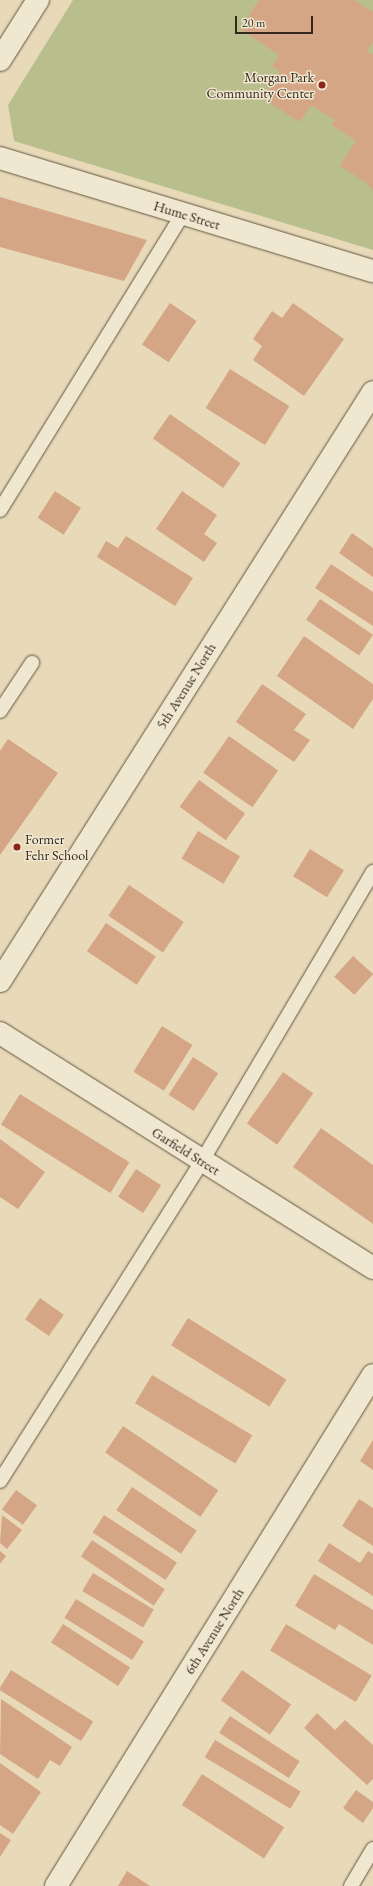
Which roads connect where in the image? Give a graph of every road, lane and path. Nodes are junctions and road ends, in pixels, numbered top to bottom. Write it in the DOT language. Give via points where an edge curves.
graph roads {
  1 [pos="38,0"];
  2 [pos="0,60"];
  3 [pos="0,158"];
  4 [pos="183,214"];
  5 [pos="373,271"];
  6 [pos="373,392"];
  7 [pos="5,490"];
  8 [pos="0,510"];
  9 [pos="32,663"];
  10 [pos="0,711"];
  11 [pos="373,872"];
  12 [pos="0,981"];
  13 [pos="0,1033"];
  14 [pos="202,1161"];
  15 [pos="373,1268"];
  16 [pos="373,1375"];
  17 [pos="0,1481"];
  18 [pos="373,1849"];
  19 [pos="56,1886"];
  20 [pos="351,1886"];
  1 -- 2 [label="street"];
  3 -- 4 [label="street, Hume Street"];
  4 -- 5 [label="street, Hume Street"];
  4 -- 7 [label="lane"];
  6 -- 12 [label="street, 5th Avenue North"];
  7 -- 8 [label="lane"];
  9 -- 10 [label="lane"];
  11 -- 14 [label="lane"];
  13 -- 14 [label="street, Garfield Street"];
  14 -- 15 [label="street, Garfield Street"];
  14 -- 17 [label="lane"];
  16 -- 19 [label="street, 6th Avenue North"];
  18 -- 20 [label="lane"];
}
